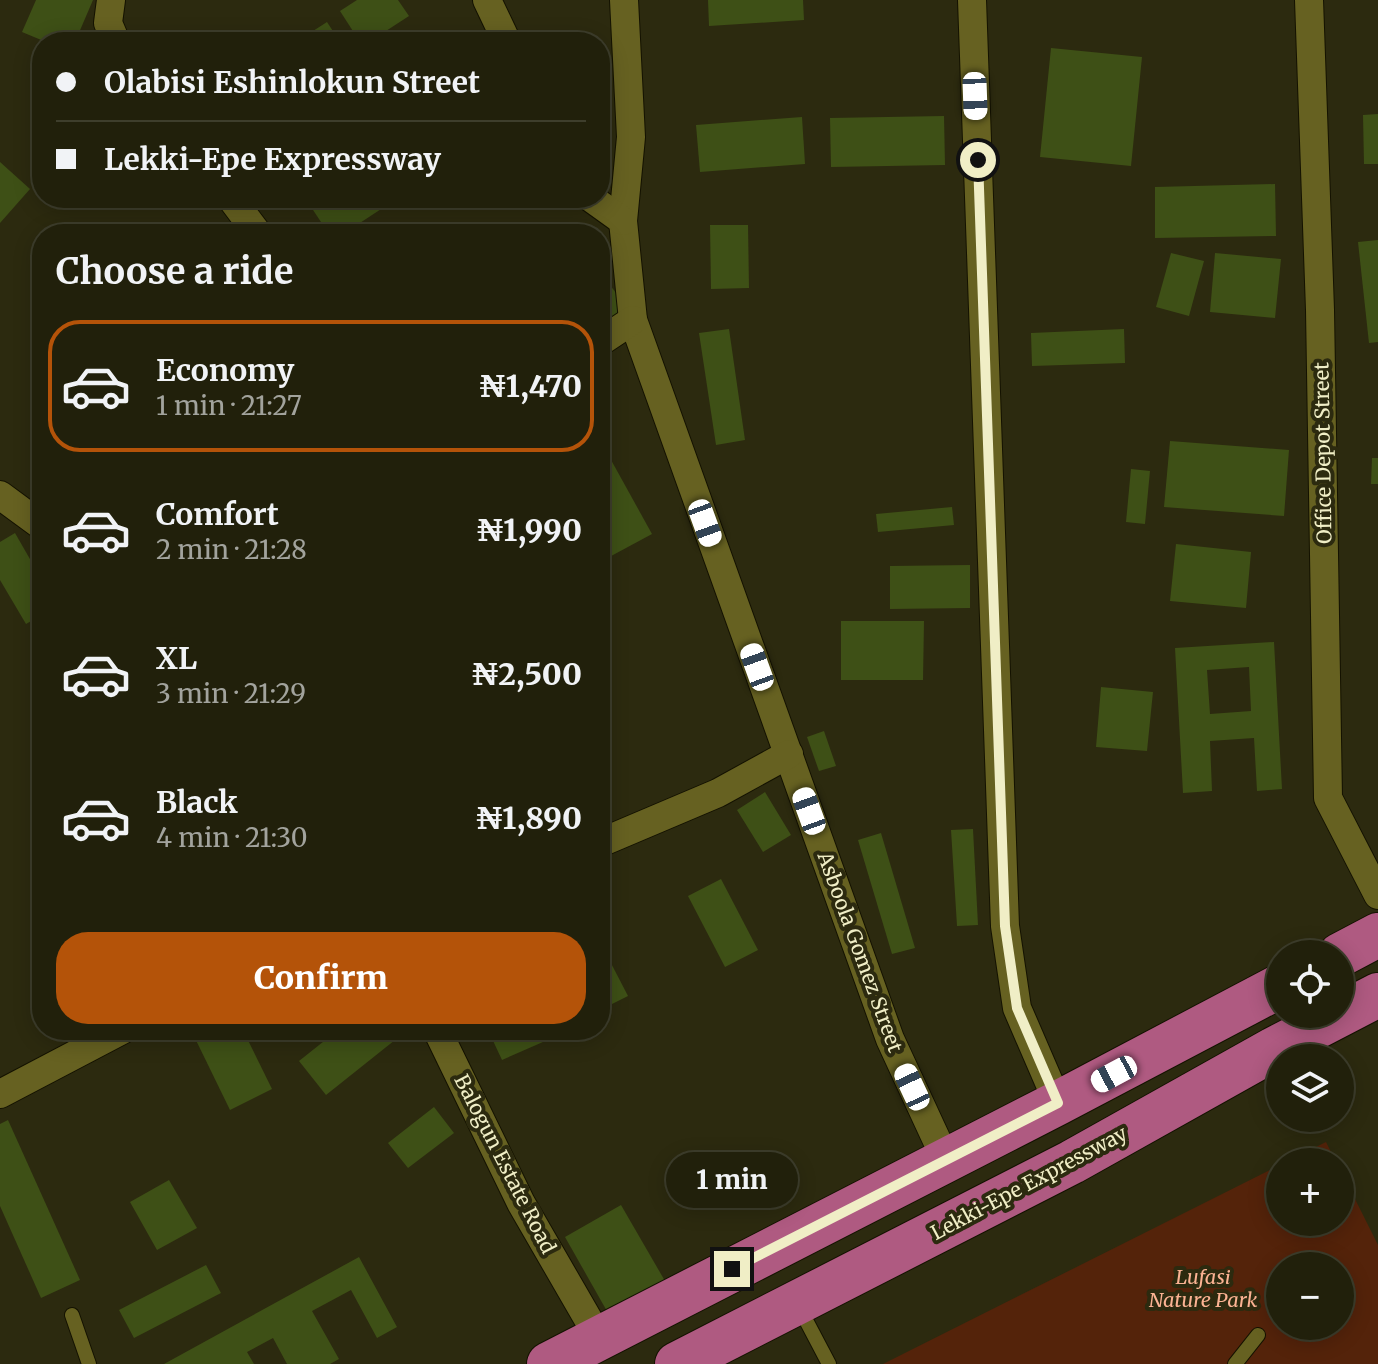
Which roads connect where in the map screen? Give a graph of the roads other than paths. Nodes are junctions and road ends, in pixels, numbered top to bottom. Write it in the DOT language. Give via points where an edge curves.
graph roads {
  1 [pos="111,0"];
  2 [pos="487,0"];
  3 [pos="624,0"];
  4 [pos="972,0"];
  5 [pos="1309,0"];
  6 [pos="112,32"];
  7 [pos="502,32"];
  8 [pos="605,208"];
  9 [pos="623,221"];
  10 [pos="633,320"];
  11 [pos="610,335"];
  12 [pos="0,495"];
  13 [pos="32,519"];
  14 [pos="789,754"];
  15 [pos="610,839"];
  16 [pos="1378,895"];
  17 [pos="1378,935"];
  18 [pos="1354,948"];
  19 [pos="1266,993"];
  20 [pos="1378,995"];
  21 [pos="103,1040"];
  22 [pos="442,1040"];
  23 [pos="0,1094"];
  24 [pos="1058,1103"];
  25 [pos="946,1160"];
  26 [pos="797,1303"];
  27 [pos="72,1315"];
  28 [pos="1258,1335"];
  29 [pos="599,1338"];
  30 [pos="89,1364"];
  31 [pos="549,1364"];
  32 [pos="677,1364"];
  33 [pos="829,1364"];
  34 [pos="1235,1364"];
  1 -- 6 [label="street"];
  2 -- 7 [label="street"];
  3 -- 9 [label="street, Asboola Gomez Street" via="631,137"];
  4 -- 24 [label="street" via="1005,926 1017,1008"];
  5 -- 16 [label="street, Office Depot Street" via="1328,798"];
  8 -- 9 [label="street"];
  9 -- 10 [label="street, Asboola Gomez Street"];
  10 -- 11 [label="street"];
  10 -- 14 [label="street, Asboola Gomez Street"];
  12 -- 13 [label="street"];
  14 -- 15 [label="street" via="718,793"];
  14 -- 25 [label="street, Asboola Gomez Street" via="890,1039"];
  17 -- 18 [label="highway"];
  19 -- 24 [label="highway"];
  20 -- 26 [label="highway, Lekki-Epe Expressway" via="1072,1162"];
  21 -- 23 [label="street"];
  22 -- 29 [label="street, Balogun Estate Road" via="521,1203"];
  24 -- 25 [label="highway"];
  25 -- 29 [label="highway"];
  26 -- 32 [label="highway, Lekki-Epe Expressway"];
  26 -- 33 [label="lane"];
  27 -- 30 [label="lane"];
  28 -- 34 [label="lane"];
  29 -- 31 [label="highway"];
}
